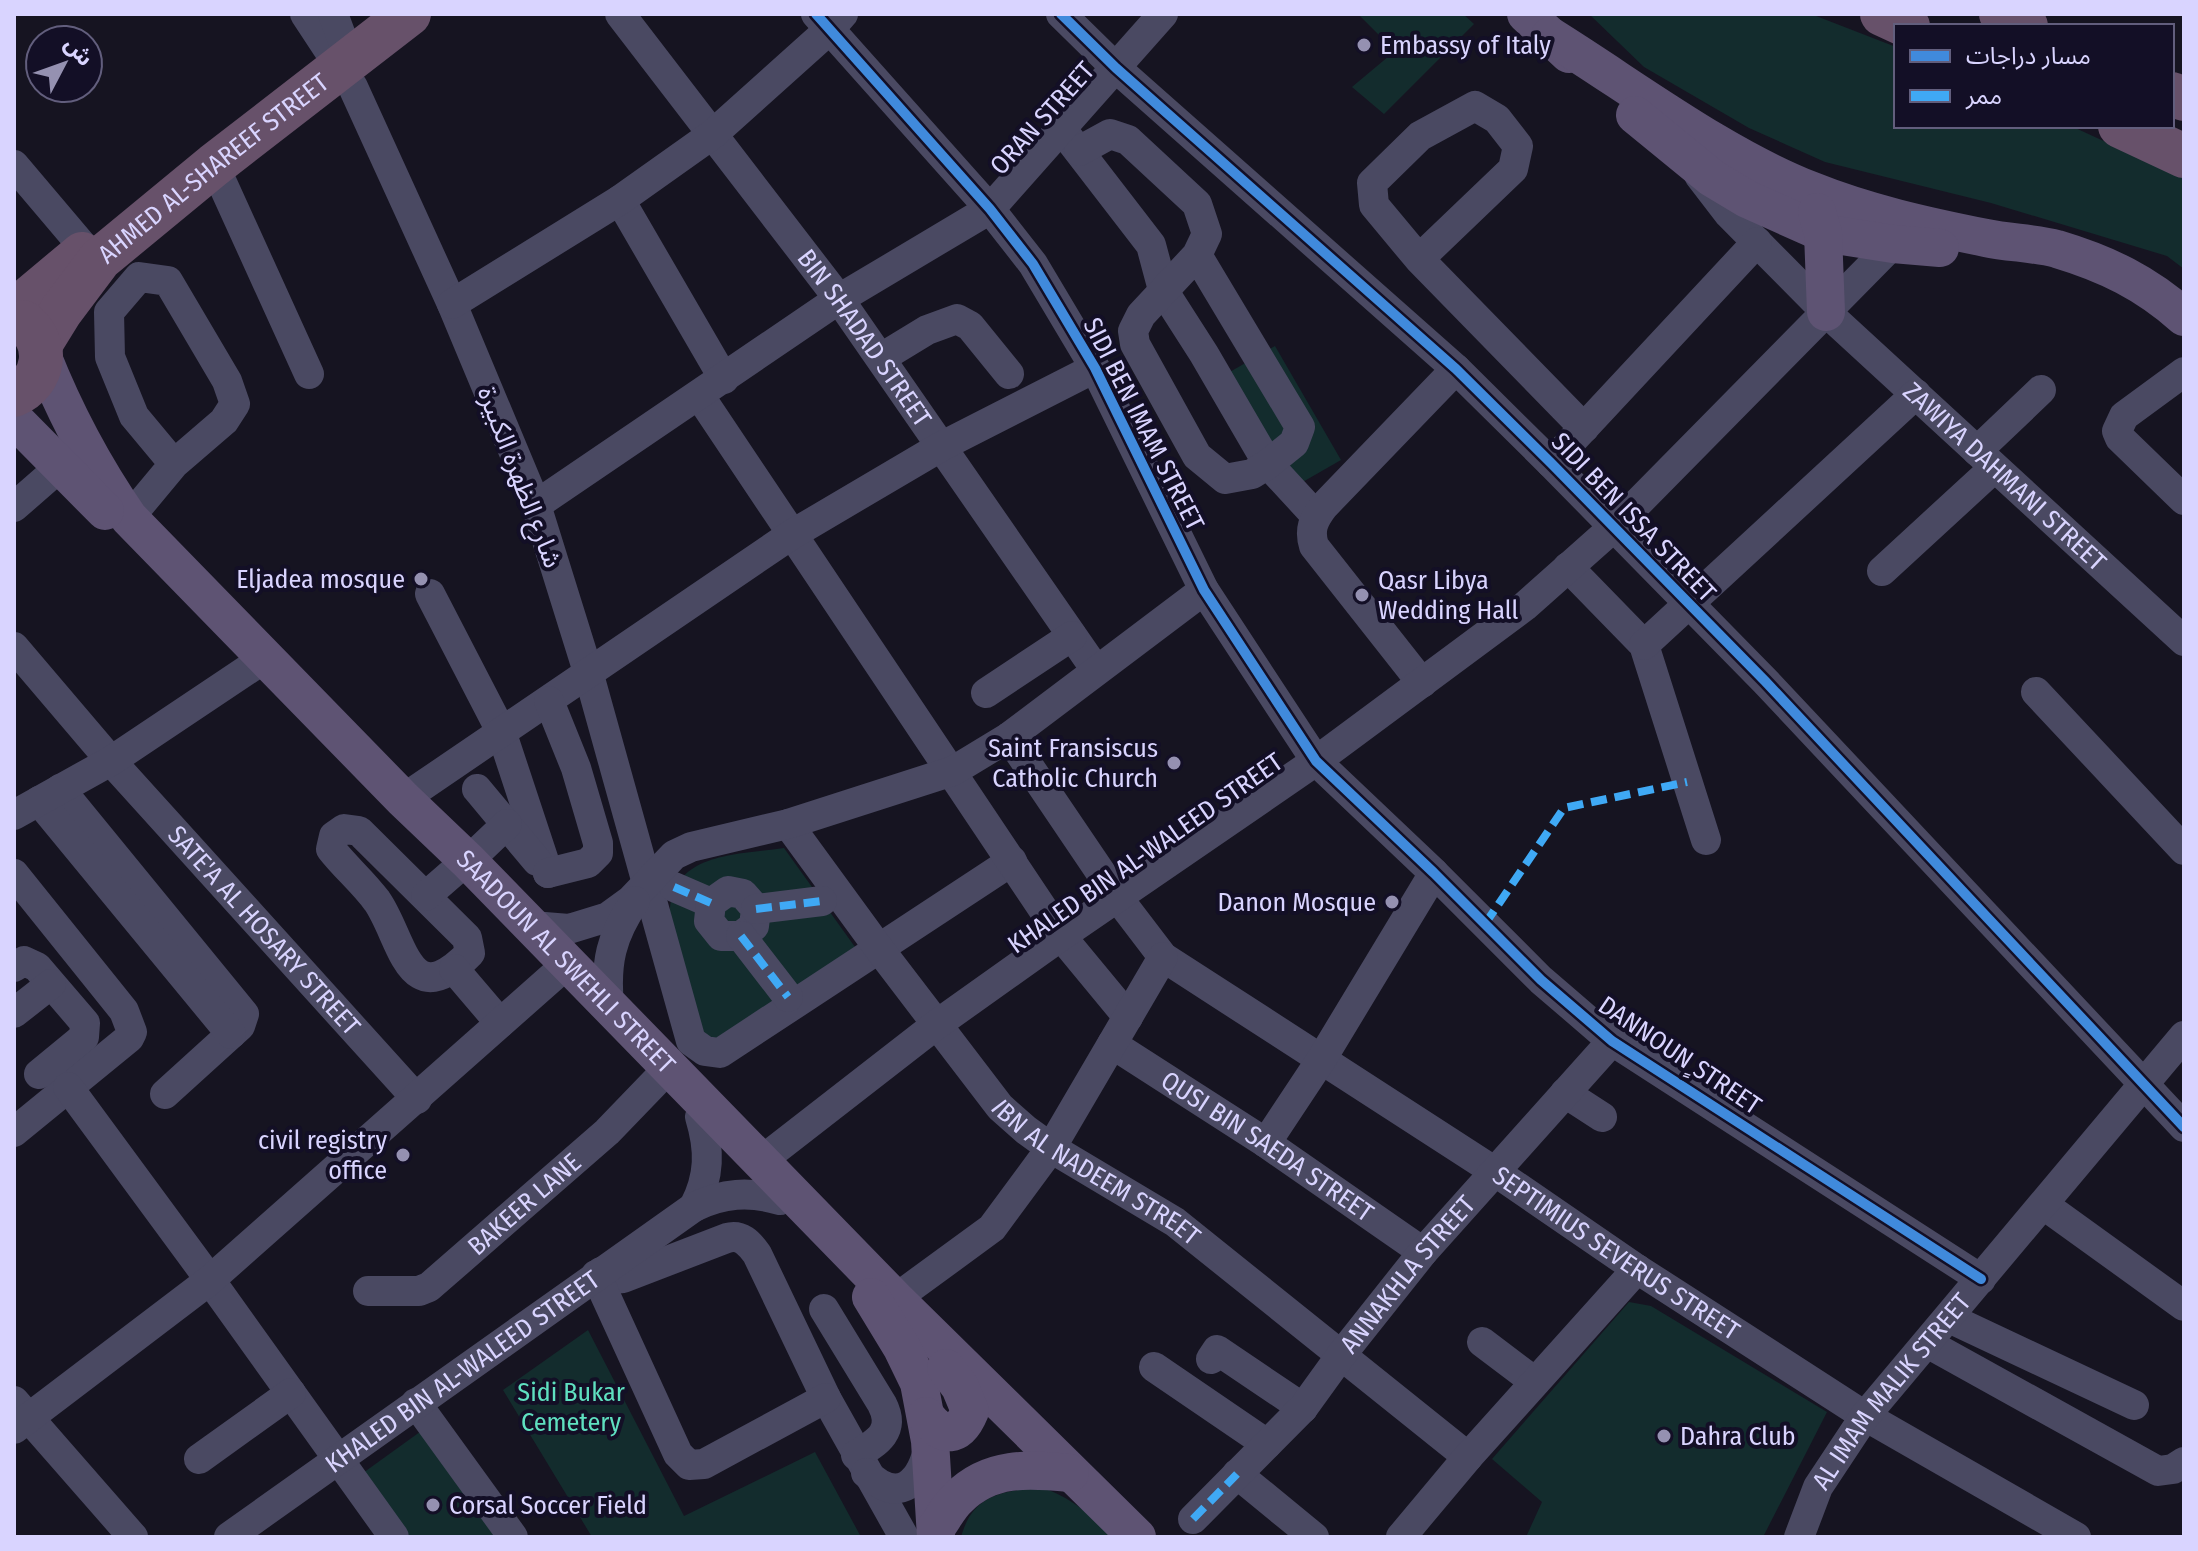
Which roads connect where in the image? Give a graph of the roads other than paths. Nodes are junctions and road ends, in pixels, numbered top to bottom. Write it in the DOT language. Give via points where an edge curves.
graph roads {
  1 [pos="305,14"];
  2 [pos="409,14"];
  3 [pos="620,14"];
  4 [pos="1061,14"];
  5 [pos="1163,14"];
  6 [pos="1882,14"];
  7 [pos="2001,14"];
  8 [pos="829,19"];
  9 [pos="1904,24"];
  10 [pos="2022,24"];
  11 [pos="1538,25"];
  12 [pos="346,48"];
  13 [pos="1116,68"];
  14 [pos="2124,128"];
  15 [pos="713,134"];
  16 [pos="1070,140"];
  17 [pos="2184,156"];
  18 [pos="14,165"];
  19 [pos="214,165"];
  20 [pos="1810,191"];
  21 [pos="1750,196"];
  22 [pos="620,200"];
  23 [pos="990,209"];
  24 [pos="1823,233"];
  25 [pos="1999,241"];
  26 [pos="1757,242"];
  27 [pos="1893,244"];
  28 [pos="93,254"];
  29 [pos="1197,255"];
  30 [pos="1419,259"];
  31 [pos="1163,290"];
  32 [pos="839,299"];
  33 [pos="452,304"];
  34 [pos="14,311"];
  35 [pos="1826,312"];
  36 [pos="2184,317"];
  37 [pos="32,339"];
  38 [pos="881,358"];
  39 [pos="1095,368"];
  40 [pos="1456,369"];
  41 [pos="2184,372"];
  42 [pos="309,374"];
  43 [pos="1009,374"];
  44 [pos="712,387"];
  45 [pos="2041,390"];
  46 [pos="1916,394"];
  47 [pos="14,395"];
  48 [pos="14,419"];
  49 [pos="1584,428"];
  50 [pos="942,446"];
  51 [pos="61,448"];
  52 [pos="1985,460"];
  53 [pos="1551,463"];
  54 [pos="174,464"];
  55 [pos="1268,464"];
  56 [pos="2184,500"];
  57 [pos="536,505"];
  58 [pos="14,507"];
  59 [pos="1316,516"];
  60 [pos="129,518"];
  61 [pos="1615,526"];
  62 [pos="791,535"];
  63 [pos="1568,567"];
  64 [pos="1882,571"];
  65 [pos="1204,590"];
  66 [pos="430,594"];
  67 [pos="1688,605"];
  68 [pos="1072,636"];
  69 [pos="2184,641"];
  70 [pos="1644,645"];
  71 [pos="14,647"];
  72 [pos="256,664"];
  73 [pos="1096,670"];
  74 [pos="589,675"];
  75 [pos="1422,683"];
  76 [pos="2036,692"];
  77 [pos="986,693"];
  78 [pos="549,701"];
  79 [pos="501,731"];
  80 [pos="1009,737"];
  81 [pos="111,761"];
  82 [pos="1316,761"];
  83 [pos="953,771"];
  84 [pos="477,789"];
  85 [pos="403,799"];
  86 [pos="38,802"];
  87 [pos="507,824"];
  88 [pos="788,824"];
  89 [pos="1706,840"];
  90 [pos="2184,850"];
  91 [pos="1012,861"];
  92 [pos="462,865"];
  93 [pos="548,873"];
  94 [pos="1434,873"];
  95 [pos="14,874"];
  96 [pos="661,885"];
  97 [pos="416,886"];
  98 [pos="1118,898"];
  99 [pos="822,901"];
  100 [pos="711,903"];
  101 [pos="379,904"];
  102 [pos="756,909"];
  103 [pos="532,926"];
  104 [pos="741,936"];
  105 [pos="1061,936"];
  106 [pos="880,950"];
  107 [pos="1163,957"];
  108 [pos="14,967"];
  109 [pos="454,969"];
  110 [pos="558,972"];
  111 [pos="51,984"];
  112 [pos="788,997"];
  113 [pos="609,1005"];
  114 [pos="14,1013"];
  115 [pos="1128,1017"];
  116 [pos="500,1023"];
  117 [pos="936,1025"];
  118 [pos="2184,1036"];
  119 [pos="1612,1041"];
  120 [pos="1112,1044"];
  121 [pos="1321,1060"];
  122 [pos="39,1074"];
  123 [pos="661,1076"];
  124 [pos="2143,1085"];
  125 [pos="68,1087"];
  126 [pos="1565,1093"];
  127 [pos="165,1094"];
  128 [pos="417,1099"];
  129 [pos="700,1117"];
  130 [pos="1602,1117"];
  131 [pos="16,1125"];
  132 [pos="2184,1127"];
  133 [pos="1266,1143"];
  134 [pos="1051,1148"];
  135 [pos="761,1161"];
  136 [pos="1494,1171"];
  137 [pos="780,1200"];
  138 [pos="2044,1205"];
  139 [pos="694,1207"];
  140 [pos="1423,1252"];
  141 [pos="1637,1269"];
  142 [pos="598,1274"];
  143 [pos="1981,1279"];
  144 [pos="210,1280"];
  145 [pos="368,1291"];
  146 [pos="895,1299"];
  147 [pos="2184,1306"];
  148 [pos="824,1309"];
  149 [pos="1949,1318"];
  150 [pos="1482,1342"];
  151 [pos="1927,1343"];
  152 [pos="1342,1354"];
  153 [pos="1211,1359"];
  154 [pos="1154,1367"];
  155 [pos="1535,1382"];
  156 [pos="291,1393"];
  157 [pos="416,1403"];
  158 [pos="882,1404"];
  159 [pos="2134,1405"];
  160 [pos="1303,1408"];
  161 [pos="832,1411"];
  162 [pos="19,1416"];
  163 [pos="1865,1416"];
  164 [pos="928,1428"];
  165 [pos="1267,1444"];
  166 [pos="1468,1457"];
  167 [pos="199,1459"];
  168 [pos="338,1459"];
  169 [pos="2184,1462"];
  170 [pos="861,1464"];
  171 [pos="1070,1473"];
  172 [pos="1237,1474"];
  173 [pos="1193,1519"];
  174 [pos="925,1534"];
  175 [pos="133,1537"];
  176 [pos="229,1537"];
  177 [pos="394,1537"];
  178 [pos="513,1537"];
  179 [pos="1137,1537"];
  180 [pos="1314,1537"];
  181 [pos="1401,1537"];
  182 [pos="1799,1537"];
  183 [pos="2076,1537"];
  1 -- 12 [label="street, شارع الظهرة الكبيرة"];
  2 -- 12 [label="highway, AHMED AL-SHAREEF STREET"];
  3 -- 15 [label="street, BIN SHADAD STREET"];
  4 -- 13 [label="street, SIDI BEN ISSA STREET"];
  5 -- 13 [label="street, ORAN STREET"];
  6 -- 9 [label="highway"];
  7 -- 10 [label="highway"];
  8 -- 15 [label="street"];
  8 -- 23 [label="street, SIDI BEN IMAM STREET"];
  11 -- 21 [label="main road" via="1690,160"];
  11 -- 21 [label="main road" via="1668,114"];
  12 -- 19 [label="highway, AHMED AL-SHAREEF STREET"];
  12 -- 28 [label="highway, AHMED AL-SHAREEF STREET" via="97,238"];
  12 -- 33 [label="street, شارع الظهرة الكبيرة"];
  13 -- 16 [label="street, ORAN STREET"];
  13 -- 40 [label="street, SIDI BEN ISSA STREET"];
  14 -- 17 [label="highway"];
  15 -- 22 [label="street"];
  15 -- 32 [label="street, BIN SHADAD STREET"];
  16 -- 23 [label="street, ORAN STREET"];
  16 -- 29 [label="street" via="1110,134 1128,140 1197,204 1207,234"];
  16 -- 31 [label="street" via="1151,245"];
  18 -- 28 [label="street"];
  19 -- 28 [label="highway, AHMED AL-SHAREEF STREET"];
  19 -- 42 [label="street"];
  20 -- 21 [label="main road"];
  20 -- 24 [label="main road"];
  20 -- 25 [label="main road" via="1879,214"];
  21 -- 24 [label="main road"];
  21 -- 26 [label="street, ZAWIYA DAHMANI STREET"];
  22 -- 33 [label="street"];
  22 -- 44 [label="street"];
  23 -- 32 [label="street, ORAN STREET"];
  23 -- 39 [label="street, SIDI BEN IMAM STREET" via="1033,264"];
  24 -- 27 [label="main road"];
  24 -- 35 [label="main road"];
  25 -- 27 [label="main road" via="1946,249"];
  25 -- 36 [label="main road" via="2056,249 2130,276"];
  26 -- 35 [label="street, ZAWIYA DAHMANI STREET"];
  26 -- 49 [label="street"];
  27 -- 35 [label="street, KHALED BIN AL-WALEED STREET"];
  28 -- 34 [label="highway, AHMED AL-SHAREEF STREET"];
  28 -- 37 [label="highway, AHMED AL-SHAREEF STREET" via="61,311"];
  29 -- 31 [label="street"];
  29 -- 55 [label="street" via="1300,427 1294,443"];
  30 -- 30 [label="street" via="1374,205 1372,183 1420,136 1475,106 1497,119 1518,146 1513,169"];
  30 -- 49 [label="street"];
  31 -- 55 [label="street"];
  31 -- 55 [label="street" via="1137,323 1135,344 1197,456 1225,479 1252,474"];
  32 -- 38 [label="street, BIN SHADAD STREET"];
  32 -- 44 [label="street, ORAN STREET"];
  33 -- 57 [label="street, شارع الظهرة الكبيرة"];
  35 -- 46 [label="street, ZAWIYA DAHMANI STREET"];
  35 -- 61 [label="street, KHALED BIN AL-WALEED STREET"];
  37 -- 47 [label="highway, AHMED AL-SHAREEF STREET" via="41,369"];
  37 -- 51 [label="main road, SAADOUN AL SWEHLI STREET"];
  38 -- 43 [label="street" via="957,319 970,326"];
  38 -- 50 [label="street, BIN SHADAD STREET"];
  39 -- 50 [label="street"];
  39 -- 65 [label="street, SIDI BEN IMAM STREET"];
  40 -- 53 [label="street, SIDI BEN ISSA STREET"];
  40 -- 59 [label="street"];
  41 -- 56 [label="street" via="2124,416 2117,431"];
  44 -- 57 [label="street, ORAN STREET"];
  44 -- 62 [label="street"];
  45 -- 52 [label="street"];
  46 -- 52 [label="street, ZAWIYA DAHMANI STREET"];
  46 -- 67 [label="street"];
  48 -- 51 [label="main road, SAADOUN AL SWEHLI STREET"];
  49 -- 53 [label="street"];
  50 -- 62 [label="street"];
  50 -- 68 [label="street, BIN SHADAD STREET"];
  51 -- 58 [label="street"];
  51 -- 60 [label="main road, SAADOUN AL SWEHLI STREET" via="103,481"];
  51 -- 72 [label="main road, SAADOUN AL SWEHLI STREET"];
  52 -- 64 [label="street"];
  52 -- 69 [label="street, ZAWIYA DAHMANI STREET"];
  53 -- 61 [label="street, SIDI BEN ISSA STREET"];
  54 -- 54 [label="street" via="224,421 235,404 168,281 139,277 109,312 110,357 134,416"];
  54 -- 60 [label="street"];
  55 -- 59 [label="street"];
  57 -- 74 [label="street, شارع الظهرة الكبيرة"];
  59 -- 75 [label="street" via="1310,533 1314,546"];
  60 -- 85 [label="main road, SAADOUN AL SWEHLI STREET"];
  61 -- 63 [label="street, KHALED BIN AL-WALEED STREET"];
  61 -- 67 [label="street, SIDI BEN ISSA STREET"];
  62 -- 74 [label="street"];
  62 -- 83 [label="street"];
  63 -- 70 [label="street"];
  63 -- 75 [label="street, KHALED BIN AL-WALEED STREET"];
  65 -- 73 [label="street"];
  65 -- 82 [label="street, SIDI BEN IMAM STREET"];
  66 -- 79 [label="street"];
  67 -- 70 [label="street"];
  67 -- 124 [label="street, SIDI BEN ISSA STREET"];
  68 -- 73 [label="street, BIN SHADAD STREET"];
  68 -- 77 [label="street"];
  70 -- 89 [label="street"];
  71 -- 81 [label="street, SATE'A AL HOSARY STREET"];
  72 -- 81 [label="street"];
  72 -- 92 [label="main road, SAADOUN AL SWEHLI STREET"];
  73 -- 80 [label="street"];
  74 -- 78 [label="street"];
  74 -- 96 [label="street, شارع الظهرة الكبيرة"];
  75 -- 82 [label="street, KHALED BIN AL-WALEED STREET"];
  76 -- 90 [label="street"];
  78 -- 79 [label="street"];
  78 -- 93 [label="street" via="576,768 598,853 588,863"];
  79 -- 85 [label="street"];
  79 -- 93 [label="street"];
  80 -- 83 [label="street"];
  80 -- 98 [label="street, SEPTIMIUS SEVERUS STREET"];
  81 -- 86 [label="street"];
  81 -- 128 [label="street, SATE'A AL HOSARY STREET"];
  82 -- 94 [label="street, DANNOUN ٍSTREET"];
  82 -- 98 [label="street, KHALED BIN AL-WALEED STREET"];
  83 -- 88 [label="street"];
  83 -- 91 [label="street"];
  84 -- 87 [label="street"];
  85 -- 92 [label="main road, SAADOUN AL SWEHLI STREET"];
  86 -- 127 [label="street" via="231,1034"];
  87 -- 92 [label="street"];
  87 -- 93 [label="street"];
  88 -- 96 [label="street" via="674,855"];
  88 -- 106 [label="street, IBN AL NADEEM STREET"];
  91 -- 105 [label="street"];
  91 -- 106 [label="street, شارع الظهرة الكبيرة"];
  92 -- 97 [label="street"];
  92 -- 103 [label="main road, SAADOUN AL SWEHLI STREET"];
  92 -- 110 [label="main road, SAADOUN AL SWEHLI STREET"];
  94 -- 119 [label="street, DANNOUN ٍSTREET" via="1541,980"];
  94 -- 121 [label="street"];
  95 -- 125 [label="street" via="128,1018 132,1032"];
  96 -- 100 [label="street"];
  96 -- 103 [label="street" via="587,925"];
  96 -- 106 [label="street, شارع الظهرة الكبيرة" via="687,1032 705,1051 720,1053"];
  96 -- 113 [label="street" via="627,913 609,954"];
  97 -- 101 [label="street"];
  97 -- 101 [label="street" via="359,831 344,829 334,836 331,849"];
  97 -- 109 [label="street" via="467,938 470,953"];
  98 -- 105 [label="street, KHALED BIN AL-WALEED STREET"];
  98 -- 107 [label="street, SEPTIMIUS SEVERUS STREET"];
  99 -- 102 [label="street"];
  100 -- 102 [label="street" via="728,891 743,894"];
  100 -- 104 [label="street" via="709,921 721,936"];
  101 -- 109 [label="street" via="404,960 422,975 439,976"];
  102 -- 104 [label="street" via="754,926"];
  103 -- 113 [label="main road, SAADOUN AL SWEHLI STREET"];
  104 -- 112 [label="street"];
  105 -- 115 [label="street"];
  105 -- 117 [label="street, KHALED BIN AL-WALEED STREET"];
  106 -- 117 [label="street, IBN AL NADEEM STREET"];
  107 -- 115 [label="street"];
  107 -- 121 [label="street, SEPTIMIUS SEVERUS STREET"];
  108 -- 111 [label="street" via="24,961"];
  109 -- 116 [label="street"];
  110 -- 116 [label="street"];
  110 -- 123 [label="main road, SAADOUN AL SWEHLI STREET"];
  111 -- 114 [label="street"];
  111 -- 122 [label="street" via="85,1023 84,1037"];
  113 -- 135 [label="main road, SAADOUN AL SWEHLI STREET"];
  115 -- 120 [label="street"];
  116 -- 128 [label="street"];
  117 -- 134 [label="street, IBN AL NADEEM STREET" via="1000,1107"];
  117 -- 135 [label="street, KHALED BIN AL-WALEED STREET"];
  118 -- 124 [label="street, AL IMAM MALIK STREET"];
  119 -- 126 [label="street, ANNAKHLA STREET"];
  119 -- 143 [label="street, DANNOUN ٍSTREET"];
  120 -- 133 [label="street, QUSI BIN SAEDA STREET"];
  120 -- 134 [label="street"];
  121 -- 133 [label="street"];
  121 -- 136 [label="street, SEPTIMIUS SEVERUS STREET"];
  123 -- 129 [label="main road, SAADOUN AL SWEHLI STREET"];
  123 -- 145 [label="street, BAKEER LANE" via="584,1152 429,1287"];
  124 -- 132 [label="street, SIDI BEN ISSA STREET"];
  124 -- 138 [label="street, AL IMAM MALIK STREET"];
  125 -- 131 [label="street"];
  125 -- 144 [label="street"];
  126 -- 130 [label="street"];
  126 -- 136 [label="street, ANNAKHLA STREET"];
  128 -- 144 [label="street"];
  129 -- 137 [label="main road, SAADOUN AL SWEHLI STREET"];
  129 -- 139 [label="street" via="707,1173"];
  133 -- 140 [label="street, QUSI BIN SAEDA STREET"];
  134 -- 146 [label="street" via="992,1228"];
  134 -- 152 [label="street, IBN AL NADEEM STREET" via="1175,1222"];
  135 -- 146 [label="main road, SAADOUN AL SWEHLI STREET"];
  136 -- 140 [label="street, ANNAKHLA STREET"];
  136 -- 141 [label="street, SEPTIMIUS SEVERUS STREET"];
  137 -- 139 [label="street, KHALED BIN AL-WALEED STREET" via="736,1193"];
  137 -- 164 [label="main road, SAADOUN AL SWEHLI STREET" via="875,1301 919,1383"];
  138 -- 143 [label="street, AL IMAM MALIK STREET"];
  138 -- 147 [label="street"];
  139 -- 142 [label="street, KHALED BIN AL-WALEED STREET"];
  140 -- 152 [label="street, ANNAKHLA STREET"];
  141 -- 155 [label="street"];
  141 -- 163 [label="street, SEPTIMIUS SEVERUS STREET"];
  142 -- 157 [label="street, KHALED BIN AL-WALEED STREET"];
  142 -- 161 [label="street" via="623,1278 739,1237 757,1254"];
  142 -- 161 [label="street" via="678,1454 689,1465 704,1464"];
  143 -- 149 [label="street, AL IMAM MALIK STREET"];
  144 -- 156 [label="street"];
  144 -- 162 [label="street"];
  146 -- 164 [label="main road" via="960,1387 970,1411 957,1431"];
  146 -- 171 [label="main road, SAADOUN AL SWEHLI STREET"];
  148 -- 158 [label="street"];
  149 -- 151 [label="street, AL IMAM MALIK STREET"];
  149 -- 159 [label="street"];
  150 -- 155 [label="street"];
  151 -- 163 [label="street, AL IMAM MALIK STREET"];
  151 -- 169 [label="street" via="2158,1471"];
  152 -- 160 [label="street, ANNAKHLA STREET"];
  152 -- 166 [label="street, IBN AL NADEEM STREET"];
  153 -- 160 [label="street" via="1217,1350"];
  154 -- 165 [label="street"];
  155 -- 166 [label="street"];
  156 -- 167 [label="street"];
  156 -- 168 [label="street"];
  157 -- 168 [label="street, KHALED BIN AL-WALEED STREET"];
  157 -- 178 [label="street"];
  158 -- 161 [label="street"];
  158 -- 170 [label="street" via="888,1418 885,1433"];
  160 -- 165 [label="street, ANNAKHLA STREET"];
  161 -- 170 [label="street"];
  162 -- 175 [label="street"];
  163 -- 182 [label="street, AL IMAM MALIK STREET" via="1818,1487"];
  163 -- 183 [label="street, SEPTIMIUS SEVERUS STREET"];
  164 -- 170 [label="street" via="921,1471 905,1488 884,1487"];
  164 -- 174 [label="main road, SAADOUN AL SWEHLI STREET"];
  165 -- 172 [label="street, ANNAKHLA STREET"];
  166 -- 181 [label="street"];
  168 -- 176 [label="street, KHALED BIN AL-WALEED STREET"];
  168 -- 177 [label="street"];
  170 -- 174 [label="street"];
  171 -- 174 [label="main road" via="1022,1469 992,1474 958,1498"];
  171 -- 179 [label="main road, SAADOUN AL SWEHLI STREET"];
  172 -- 173 [label="street, ANNAKHLA STREET"];
  172 -- 180 [label="street"];
}
